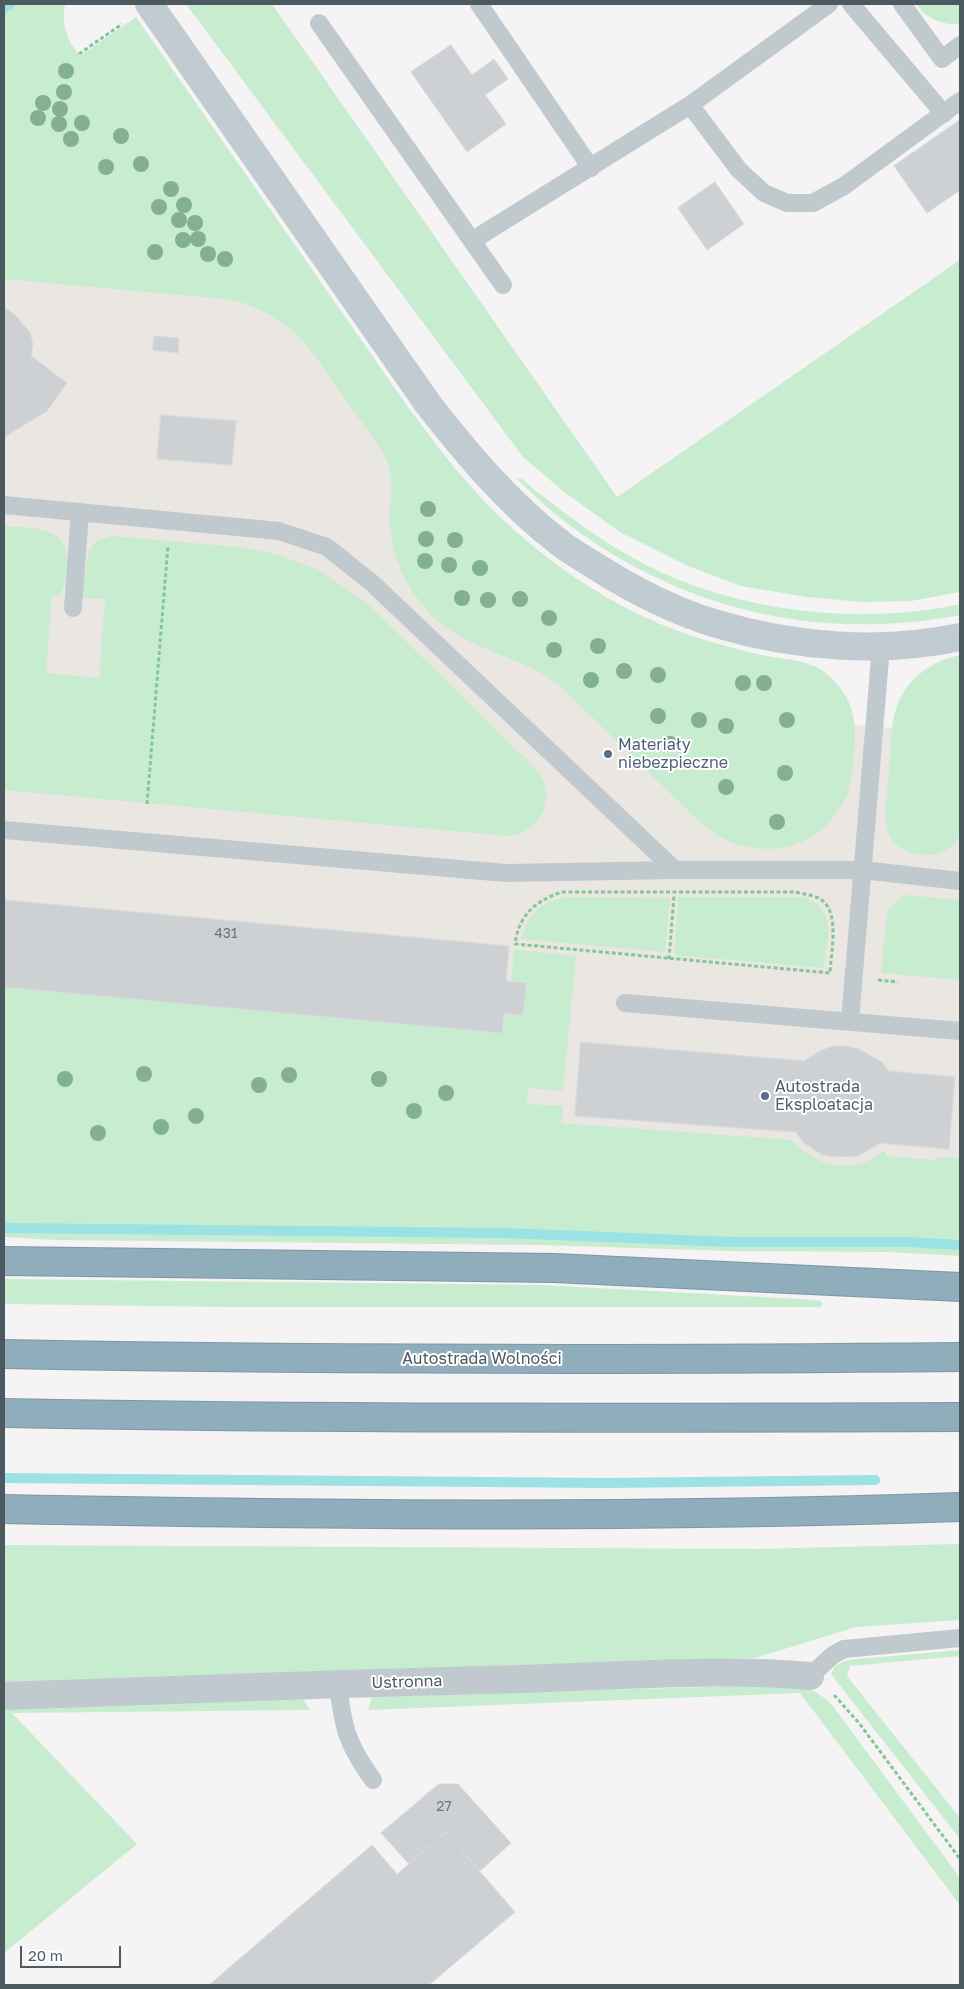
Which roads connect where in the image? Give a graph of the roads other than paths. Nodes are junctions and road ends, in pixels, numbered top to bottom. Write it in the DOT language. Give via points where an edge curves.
graph roads {
  1 [pos="149,4"];
  2 [pos="479,4"];
  3 [pos="829,4"];
  4 [pos="851,4"];
  5 [pos="902,4"];
  6 [pos="319,23"];
  7 [pos="960,45"];
  8 [pos="960,102"];
  9 [pos="690,106"];
  10 [pos="944,114"];
  11 [pos="591,168"];
  12 [pos="473,240"];
  13 [pos="504,285"];
  14 [pos="4,505"];
  15 [pos="80,512"];
  16 [pos="73,608"];
  17 [pos="960,637"];
  18 [pos="881,646"];
  19 [pos="4,830"];
  20 [pos="675,870"];
  21 [pos="862,870"];
  22 [pos="960,881"];
  23 [pos="625,1003"];
  24 [pos="850,1021"];
  25 [pos="960,1031"];
  26 [pos="4,1261"];
  27 [pos="960,1287"];
  28 [pos="4,1354"];
  29 [pos="960,1357"];
  30 [pos="4,1413"];
  31 [pos="960,1417"];
  32 [pos="960,1507"];
  33 [pos="4,1509"];
  34 [pos="960,1638"];
  35 [pos="810,1676"];
  36 [pos="338,1684"];
  37 [pos="4,1696"];
  38 [pos="373,1780"];
  1 -- 18 [label="street" via="428,404 508,497 560,543 645,595 717,624 789,640"];
  2 -- 11 [label="lane"];
  3 -- 9 [label="lane"];
  4 -- 10 [label="lane"];
  5 -- 7 [label="lane" via="942,59"];
  6 -- 12 [label="lane"];
  8 -- 10 [label="lane"];
  9 -- 10 [label="lane" via="739,170 764,193 787,204 813,203 844,186"];
  9 -- 11 [label="lane"];
  11 -- 12 [label="lane"];
  12 -- 13 [label="lane"];
  14 -- 15 [label="lane"];
  15 -- 16 [label="lane"];
  15 -- 20 [label="lane" via="279,530 327,547 372,583"];
  17 -- 18 [label="street"];
  18 -- 21 [label="lane"];
  19 -- 20 [label="lane" via="506,873"];
  20 -- 21 [label="lane"];
  21 -- 22 [label="lane"];
  21 -- 24 [label="lane"];
  23 -- 24 [label="lane"];
  24 -- 25 [label="lane"];
  26 -- 27 [label="highway" via="554,1268"];
  28 -- 29 [label="highway, Autostrada Wolności" via="602,1360"];
  30 -- 31 [label="highway" via="565,1418"];
  32 -- 33 [label="highway" via="764,1513"];
  34 -- 35 [label="lane" via="844,1649 833,1654"];
  35 -- 36 [label="street, Ustronna" via="733,1673"];
  36 -- 37 [label="street, Ustronna"];
  36 -- 38 [label="lane" via="350,1745"];
}
